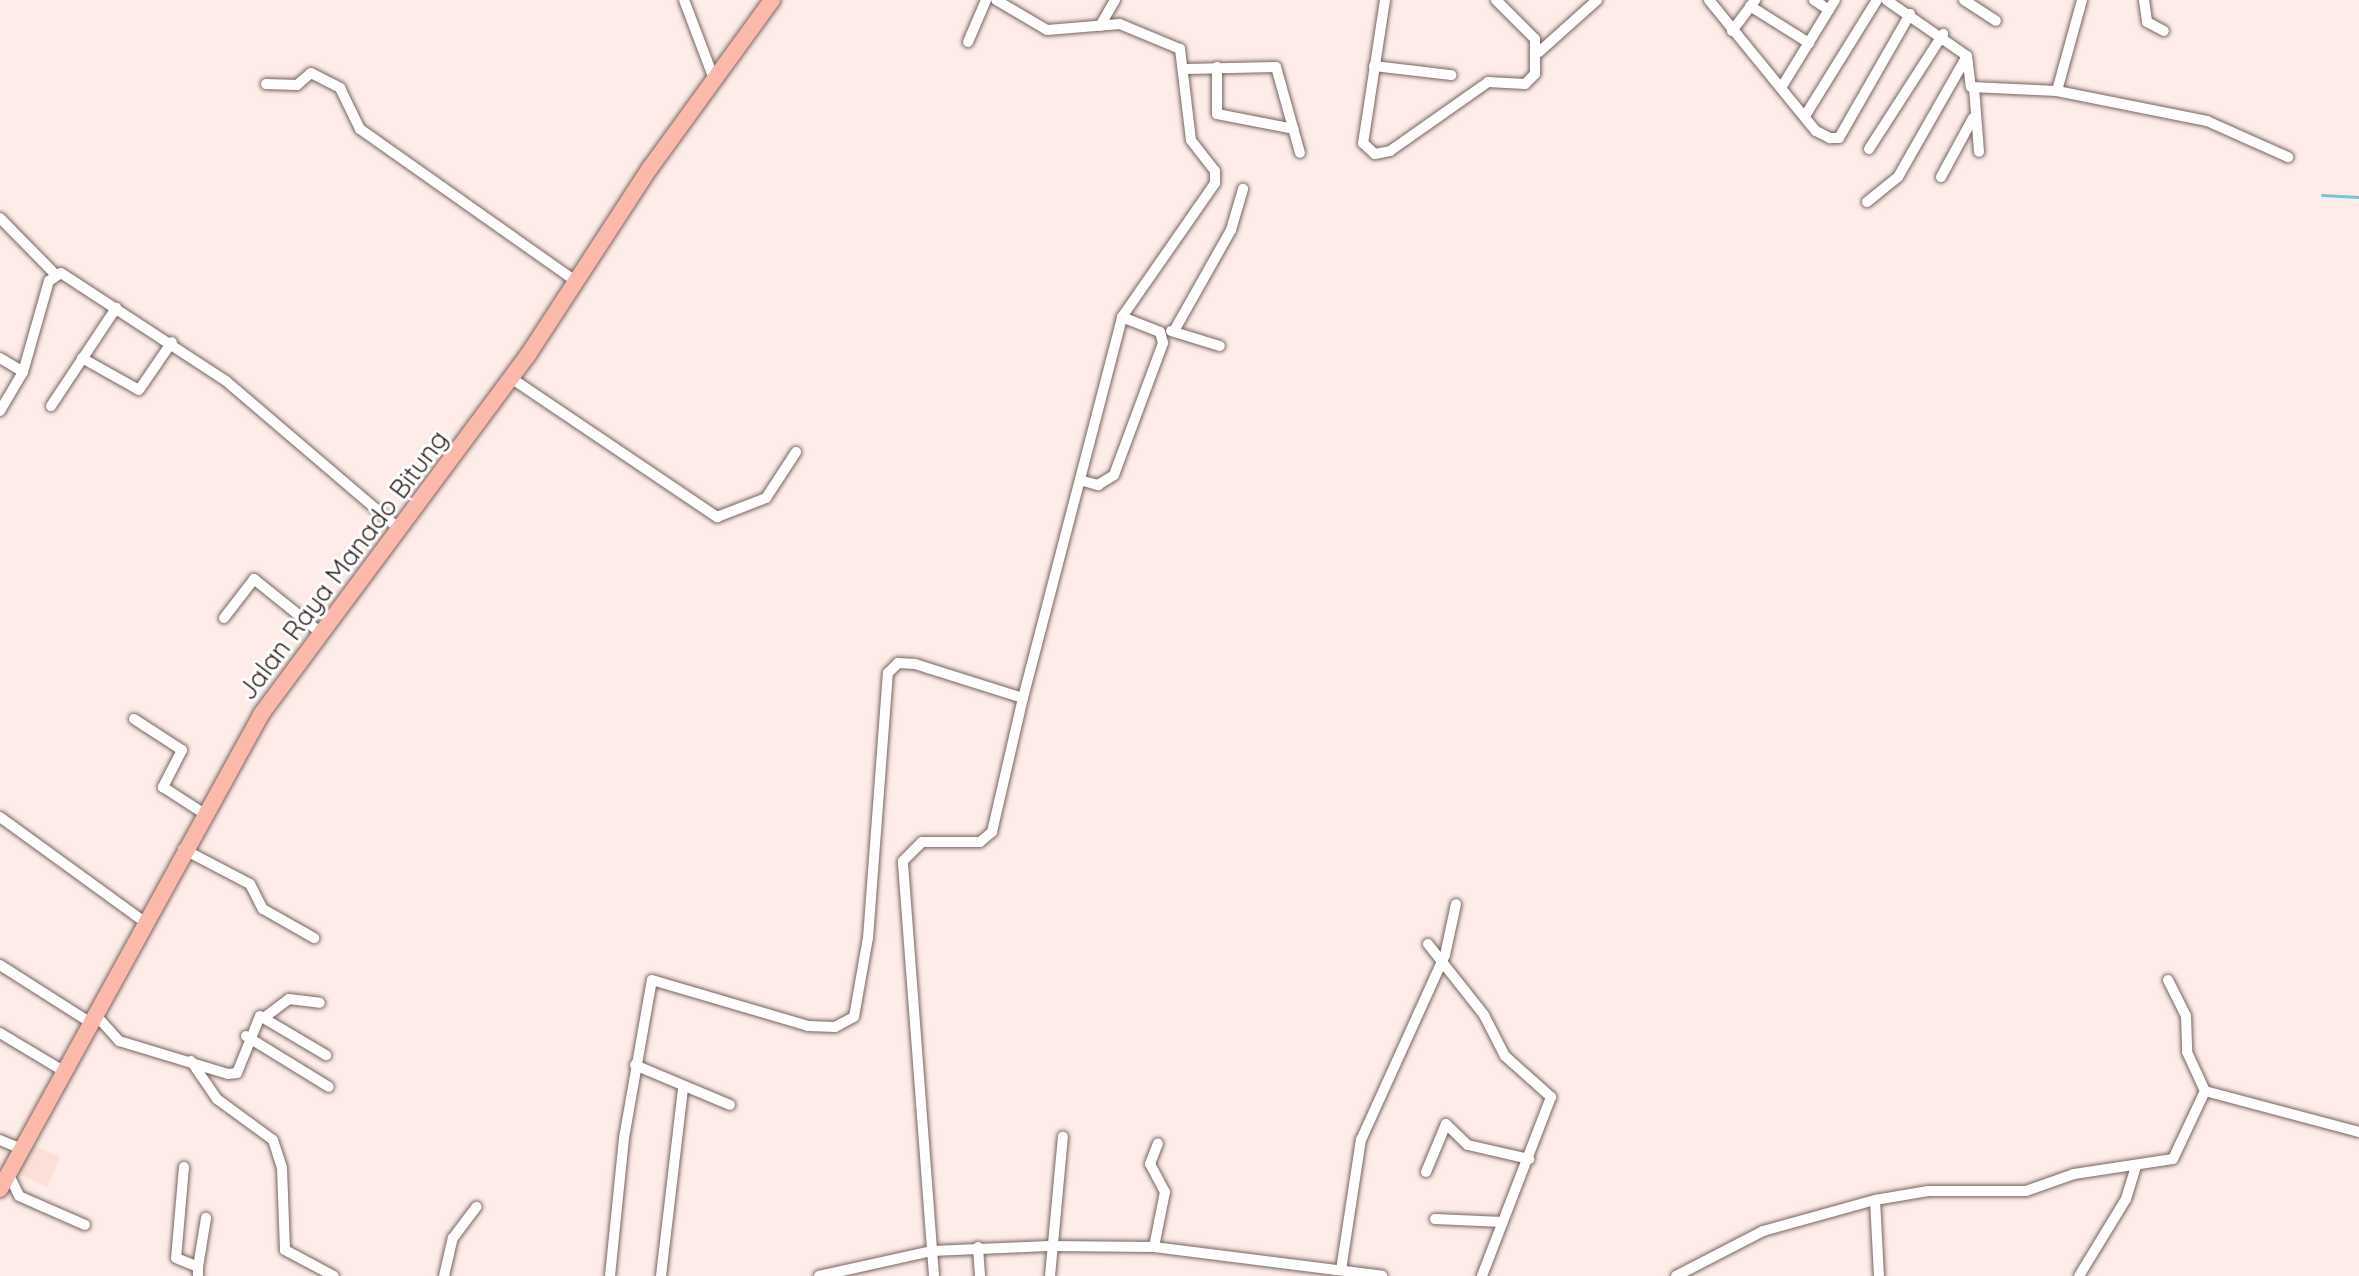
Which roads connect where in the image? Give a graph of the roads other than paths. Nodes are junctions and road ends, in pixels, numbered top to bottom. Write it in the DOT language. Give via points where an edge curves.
graph roads {
  1 [pos="684,0"];
  2 [pos="772,0"];
  3 [pos="986,0"];
  4 [pos="996,0"];
  5 [pos="1115,0"];
  6 [pos="1385,0"];
  7 [pos="1496,0"];
  8 [pos="1597,0"];
  9 [pos="1709,0"];
  10 [pos="1814,0"];
  11 [pos="1877,0"];
  12 [pos="1886,0"];
  13 [pos="1964,0"];
  14 [pos="2082,0"];
  15 [pos="2144,0"];
  16 [pos="1752,3"];
  17 [pos="1832,5"];
  18 [pos="1910,14"];
  19 [pos="1996,21"];
  20 [pos="1100,26"];
  21 [pos="1732,31"];
  22 [pos="2164,31"];
  23 [pos="1943,34"];
  24 [pos="968,42"];
  25 [pos="1809,43"];
  26 [pos="1539,52"];
  27 [pos="1967,56"];
  28 [pos="1374,66"];
  29 [pos="1217,67"];
  30 [pos="1186,69"];
  31 [pos="1451,75"];
  32 [pos="714,79"];
  33 [pos="266,84"];
  34 [pos="1781,88"];
  35 [pos="1974,88"];
  36 [pos="2057,91"];
  37 [pos="1805,116"];
  38 [pos="1973,118"];
  39 [pos="1294,129"];
  40 [pos="1869,149"];
  41 [pos="1979,152"];
  42 [pos="1300,153"];
  43 [pos="2288,157"];
  44 [pos="1941,177"];
  45 [pos="1243,189"];
  46 [pos="1867,202"];
  47 [pos="0,218"];
  48 [pos="54,273"];
  49 [pos="577,282"];
  50 [pos="116,308"];
  51 [pos="1122,317"];
  52 [pos="1157,330"];
  53 [pos="1174,331"];
  54 [pos="172,342"];
  55 [pos="1220,346"];
  56 [pos="0,358"];
  57 [pos="82,358"];
  58 [pos="23,372"];
  59 [pos="511,378"];
  60 [pos="51,406"];
  61 [pos="0,411"];
  62 [pos="796,452"];
  63 [pos="1083,481"];
  64 [pos="398,528"];
  65 [pos="224,618"];
  66 [pos="321,633"];
  67 [pos="1023,698"];
  68 [pos="134,719"];
  69 [pos="203,813"];
  70 [pos="0,817"];
  71 [pos="183,849"];
  72 [pos="1456,904"];
  73 [pos="143,921"];
  74 [pos="314,938"];
  75 [pos="1428,944"];
  76 [pos="1443,958"];
  77 [pos="0,965"];
  78 [pos="2168,980"];
  79 [pos="320,1003"];
  80 [pos="91,1016"];
  81 [pos="265,1017"];
  82 [pos="0,1033"];
  83 [pos="246,1036"];
  84 [pos="326,1055"];
  85 [pos="191,1061"];
  86 [pos="635,1065"];
  87 [pos="60,1069"];
  88 [pos="329,1087"];
  89 [pos="683,1088"];
  90 [pos="2205,1091"];
  91 [pos="730,1105"];
  92 [pos="2359,1132"];
  93 [pos="1063,1137"];
  94 [pos="0,1140"];
  95 [pos="1158,1143"];
  96 [pos="19,1148"];
  97 [pos="1529,1159"];
  98 [pos="184,1167"];
  99 [pos="2136,1167"];
  100 [pos="7,1171"];
  101 [pos="1426,1172"];
  102 [pos="0,1189"];
  103 [pos="1875,1200"];
  104 [pos="476,1207"];
  105 [pos="206,1218"];
  106 [pos="1435,1219"];
  107 [pos="1503,1222"];
  108 [pos="85,1225"];
  109 [pos="1049,1246"];
  110 [pos="978,1247"];
  111 [pos="1154,1247"];
  112 [pos="932,1251"];
  113 [pos="1341,1270"];
  114 [pos="1701,1270"];
  115 [pos="198,1271"];
  116 [pos="334,1276"];
  117 [pos="444,1276"];
  118 [pos="610,1276"];
  119 [pos="661,1276"];
  120 [pos="819,1276"];
  121 [pos="934,1276"];
  122 [pos="980,1276"];
  123 [pos="1050,1276"];
  124 [pos="1382,1276"];
  125 [pos="1482,1276"];
  126 [pos="1676,1276"];
  127 [pos="1879,1276"];
  128 [pos="2079,1276"];
  1 -- 32 [label="street"];
  2 -- 32 [label="highway, Jalan Raya Manado Bitung"];
  3 -- 24 [label="street"];
  4 -- 20 [label="street" via="1047,30"];
  5 -- 20 [label="street"];
  6 -- 28 [label="street"];
  7 -- 26 [label="street" via="1517,16"];
  8 -- 26 [label="street"];
  9 -- 21 [label="street"];
  10 -- 17 [label="street"];
  11 -- 37 [label="street"];
  12 -- 18 [label="street"];
  13 -- 19 [label="street"];
  14 -- 36 [label="street"];
  15 -- 22 [label="street" via="2147,22"];
  16 -- 21 [label="street"];
  16 -- 25 [label="street"];
  17 -- 25 [label="street"];
  18 -- 23 [label="street"];
  18 -- 37 [label="street" via="1839,138 1816,131"];
  20 -- 30 [label="street" via="1120,24 1174,45"];
  21 -- 34 [label="street"];
  23 -- 27 [label="street"];
  23 -- 40 [label="street"];
  25 -- 34 [label="street"];
  26 -- 28 [label="street" via="1538,68 1525,84 1488,82 1381,154 1363,143"];
  27 -- 35 [label="street"];
  27 -- 46 [label="street" via="1898,177"];
  28 -- 31 [label="street"];
  29 -- 30 [label="street"];
  29 -- 39 [label="street" via="1276,67"];
  29 -- 39 [label="street" via="1217,114"];
  30 -- 51 [label="street" via="1191,140 1216,180"];
  32 -- 49 [label="highway, Jalan Raya Manado Bitung"];
  33 -- 49 [label="street" via="297,85 311,73 340,88 360,129"];
  34 -- 37 [label="street"];
  35 -- 36 [label="street"];
  35 -- 38 [label="street"];
  36 -- 43 [label="street" via="2207,121"];
  38 -- 41 [label="street"];
  38 -- 44 [label="street"];
  39 -- 42 [label="street"];
  45 -- 53 [label="street" via="1231,230"];
  47 -- 48 [label="street"];
  48 -- 50 [label="street"];
  48 -- 58 [label="street"];
  49 -- 59 [label="highway, Jalan Raya Manado Bitung"];
  50 -- 54 [label="street"];
  50 -- 57 [label="street"];
  51 -- 52 [label="street"];
  51 -- 63 [label="street"];
  52 -- 53 [label="street"];
  52 -- 63 [label="street" via="1163,343 1114,475 1098,485"];
  53 -- 55 [label="street"];
  54 -- 57 [label="street" via="139,390"];
  54 -- 64 [label="street" via="321,455"];
  56 -- 58 [label="street"];
  57 -- 60 [label="street"];
  58 -- 61 [label="street"];
  59 -- 62 [label="street" via="717,517 766,498"];
  59 -- 64 [label="highway, Jalan Raya Manado Bitung"];
  63 -- 67 [label="street"];
  64 -- 66 [label="highway, Jalan Raya Manado Bitung"];
  65 -- 66 [label="street" via="254,579"];
  66 -- 69 [label="highway, Jalan Raya Manado Bitung" via="262,713"];
  67 -- 86 [label="street" via="915,664 898,663 888,673 868,938 851,1021 808,1026 662,977 645,996"];
  67 -- 112 [label="street" via="992,832 980,842 922,842 903,861"];
  68 -- 69 [label="street" via="182,750 163,787"];
  69 -- 71 [label="highway, Jalan Raya Manado Bitung"];
  70 -- 73 [label="street"];
  71 -- 73 [label="highway, Jalan Raya Manado Bitung"];
  71 -- 74 [label="street" via="250,884 263,909"];
  72 -- 76 [label="street"];
  73 -- 80 [label="highway, Jalan Raya Manado Bitung"];
  75 -- 76 [label="street"];
  76 -- 97 [label="street" via="1505,1056 1550,1093"];
  76 -- 113 [label="street" via="1363,1133"];
  77 -- 80 [label="street"];
  78 -- 90 [label="street" via="2186,1016 2187,1052"];
  79 -- 81 [label="street" via="289,999"];
  80 -- 85 [label="street" via="119,1041"];
  80 -- 87 [label="highway, Jalan Raya Manado Bitung"];
  81 -- 83 [label="street" via="256,1018"];
  81 -- 84 [label="street"];
  82 -- 87 [label="street"];
  83 -- 85 [label="street" via="237,1073"];
  83 -- 88 [label="street"];
  85 -- 116 [label="street" via="217,1099 273,1140 282,1168 285,1250"];
  86 -- 89 [label="street"];
  86 -- 118 [label="street"];
  87 -- 96 [label="highway, Jalan Raya Manado Bitung"];
  89 -- 91 [label="street"];
  89 -- 119 [label="street"];
  90 -- 92 [label="street"];
  90 -- 99 [label="street" via="2173,1159"];
  93 -- 109 [label="street"];
  94 -- 96 [label="street"];
  95 -- 111 [label="street" via="1150,1164 1165,1192"];
  96 -- 100 [label="highway, Jalan Raya Manado Bitung"];
  97 -- 101 [label="street" via="1468,1145 1446,1124"];
  97 -- 107 [label="street"];
  98 -- 115 [label="street" via="176,1258"];
  99 -- 103 [label="street" via="2074,1174 2026,1191 1928,1191"];
  99 -- 128 [label="street" via="2126,1199"];
  100 -- 102 [label="highway, Jalan Raya Manado Bitung"];
  100 -- 108 [label="street" via="19,1196"];
  103 -- 114 [label="street" via="1763,1231"];
  103 -- 127 [label="street"];
  104 -- 117 [label="street" via="453,1238"];
  105 -- 115 [label="street"];
  106 -- 107 [label="street"];
  107 -- 125 [label="street"];
  109 -- 110 [label="street"];
  109 -- 111 [label="street"];
  109 -- 123 [label="street"];
  110 -- 112 [label="street"];
  110 -- 122 [label="street"];
  111 -- 113 [label="street"];
  112 -- 120 [label="street"];
  112 -- 121 [label="street"];
  113 -- 124 [label="street"];
  114 -- 126 [label="street"];
}
